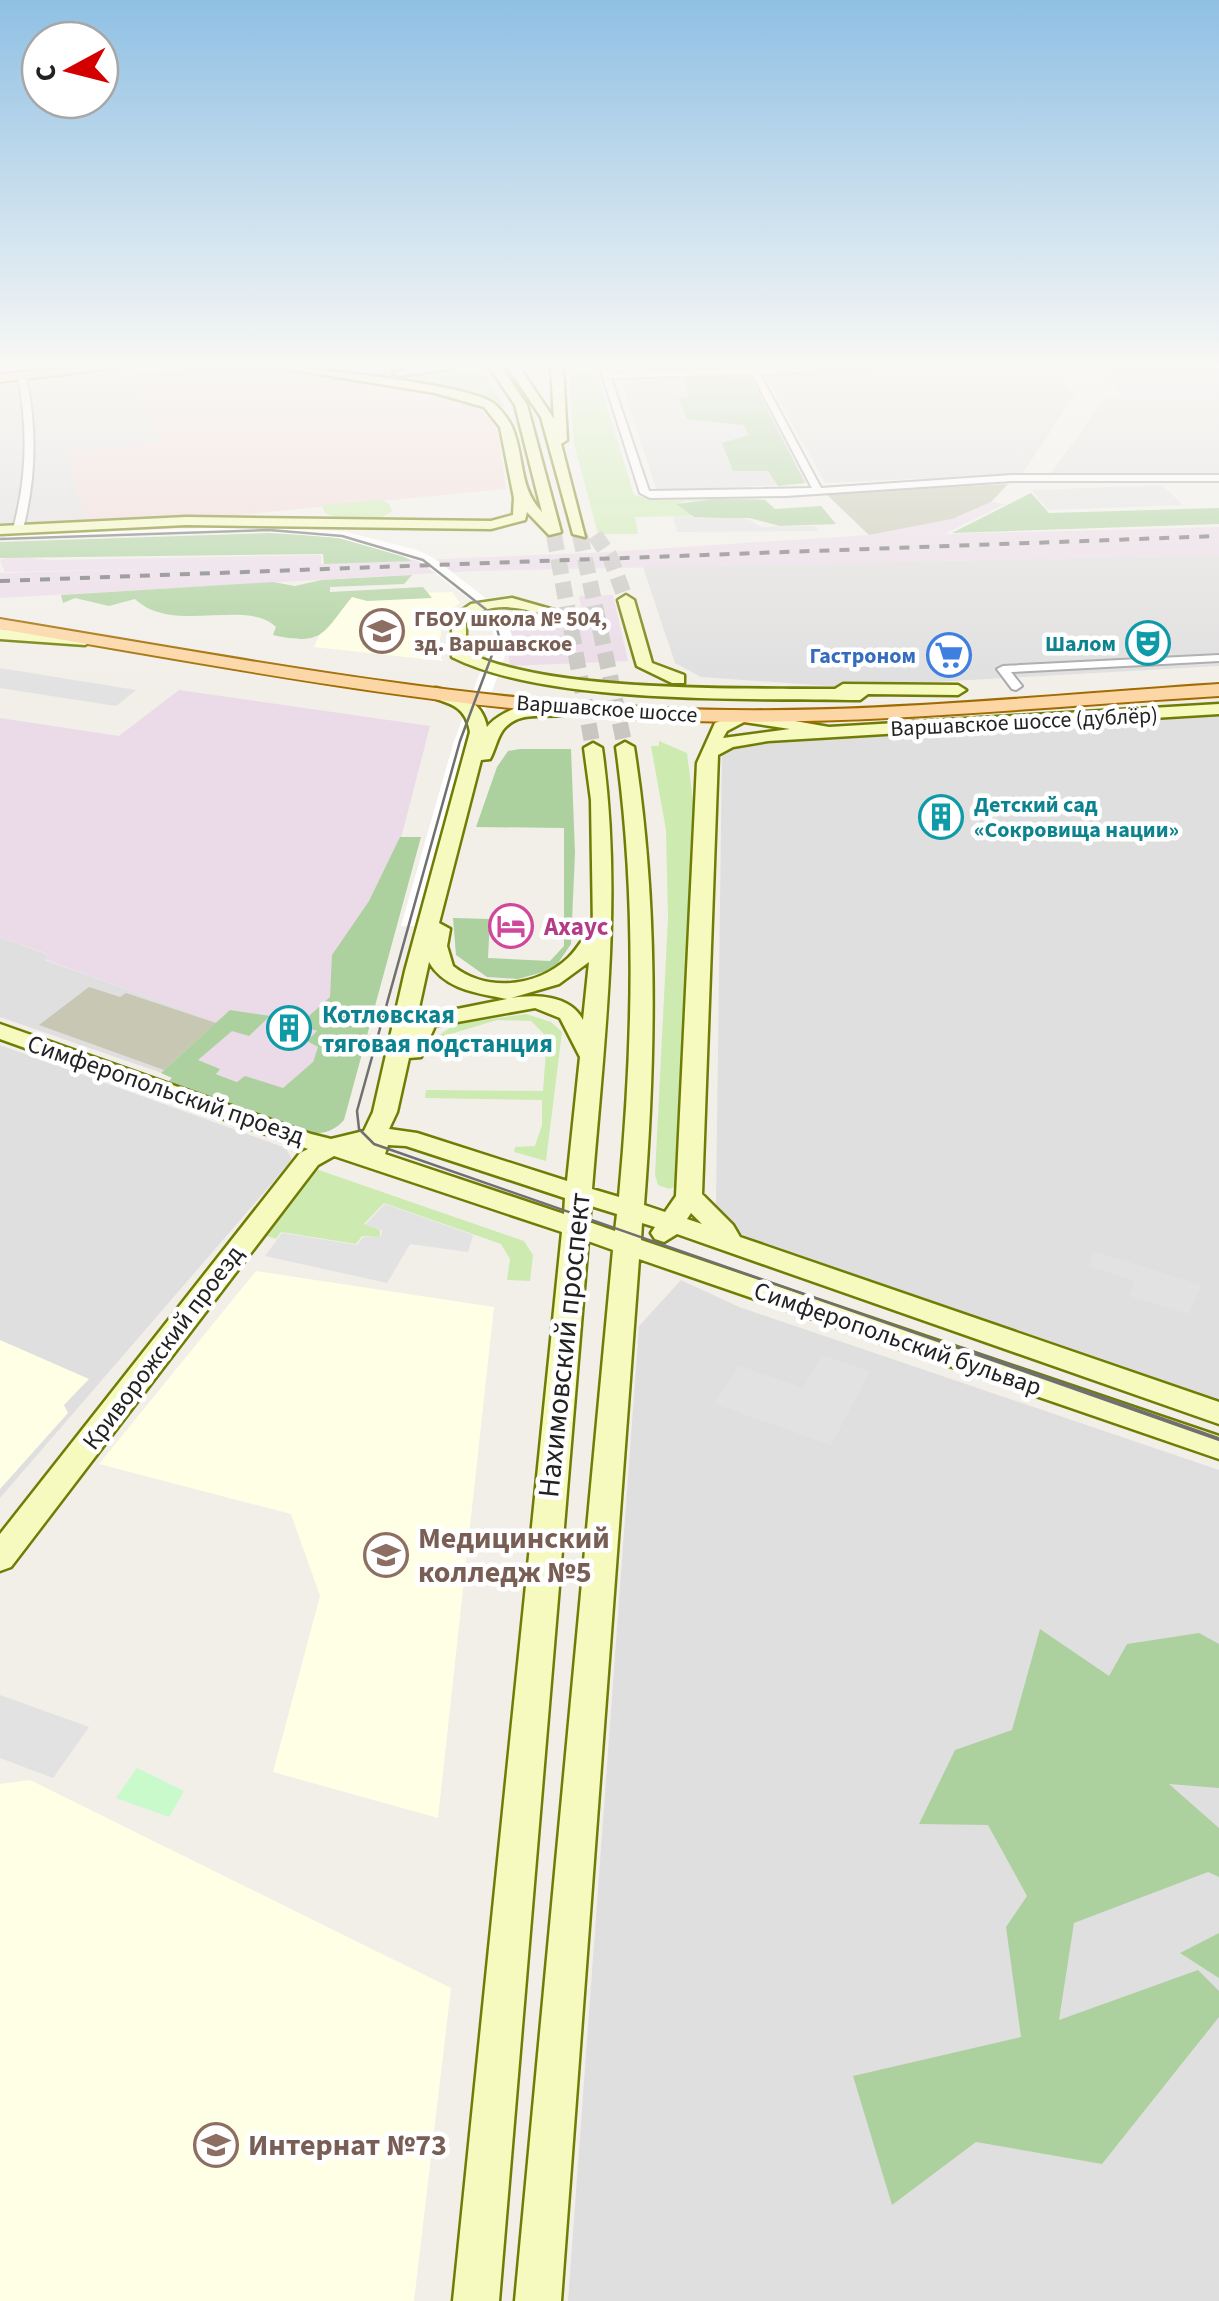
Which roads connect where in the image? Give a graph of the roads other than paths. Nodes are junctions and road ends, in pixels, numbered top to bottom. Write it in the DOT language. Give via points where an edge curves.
graph roads {
  1 [pos="29,475"];
  2 [pos="517,475"];
  3 [pos="541,475"];
  4 [pos="564,475"];
  5 [pos="639,475"];
  6 [pos="809,475"];
  7 [pos="1219,478"];
  8 [pos="816,489"];
  9 [pos="521,498"];
  10 [pos="18,529"];
  11 [pos="0,530"];
  12 [pos="588,535"];
  13 [pos="626,600"];
  14 [pos="0,610"];
  15 [pos="546,610"];
  16 [pos="0,624"];
  17 [pos="0,634"];
  18 [pos="105,641"];
  19 [pos="1219,658"];
  20 [pos="1219,676"];
  21 [pos="1016,686"];
  22 [pos="958,690"];
  23 [pos="1219,690"];
  24 [pos="436,693"];
  25 [pos="860,695"];
  26 [pos="572,709"];
  27 [pos="1219,709"];
  28 [pos="767,716"];
  29 [pos="828,732"];
  30 [pos="625,747"];
  31 [pos="593,748"];
  32 [pos="711,752"];
  33 [pos="604,921"];
  34 [pos="508,992"];
  35 [pos="407,1022"];
  36 [pos="0,1031"];
  37 [pos="590,1060"];
  38 [pos="374,1135"];
  39 [pos="408,1138"];
  40 [pos="332,1144"];
  41 [pos="383,1160"];
  42 [pos="690,1196"];
  43 [pos="578,1210"];
  44 [pos="631,1210"];
  45 [pos="671,1223"];
  46 [pos="730,1246"];
  47 [pos="639,1250"];
  48 [pos="1219,1413"];
  49 [pos="1219,1448"];
  50 [pos="0,1558"];
  51 [pos="476,2301"];
  52 [pos="538,2301"];
  1 -- 10 [label="street"];
  2 -- 9 [label="main road"];
  3 -- 9 [label="main road" via="554,533"];
  4 -- 12 [label="main road"];
  5 -- 8 [label="street" via="650,496"];
  6 -- 8 [label="street"];
  7 -- 8 [label="street" via="1012,478"];
  9 -- 10 [label="main road" via="520,517 504,524 446,528 186,520"];
  10 -- 11 [label="main road"];
  13 -- 22 [label="main road" via="641,659 664,676 760,686"];
  14 -- 25 [label="main road, Варшавское шоссе" via="530,688 726,700"];
  15 -- 25 [label="main road" via="513,602 470,610 458,620 458,654 469,664 508,674 710,692"];
  16 -- 18 [label="main road, Варшавское шоссе"];
  17 -- 18 [label="main road"];
  18 -- 24 [label="main road, Варшавское шоссе"];
  19 -- 21 [label="street" via="1003,670"];
  20 -- 21 [label="main road, Варшавское шоссе"];
  21 -- 22 [label="main road, Варшавское шоссе"];
  22 -- 25 [label="main road, Варшавское шоссе"];
  23 -- 28 [label="main road, Варшавское шоссе"];
  24 -- 26 [label="main road, Варшавское шоссе"];
  24 -- 35 [label="main road" via="476,714 478,732"];
  26 -- 28 [label="main road, Варшавское шоссе"];
  26 -- 34 [label="main road" via="510,714 493,726 435,941 442,972 466,985"];
  27 -- 29 [label="main road, Варшавское шоссе (дублёр)"];
  28 -- 29 [label="main road, Варшавское шоссе (дублёр)" via="792,728"];
  28 -- 32 [label="main road" via="725,723"];
  29 -- 32 [label="main road, Варшавское шоссе (дублёр)" via="728,742"];
  30 -- 44 [label="main road, Нахимовский проспект" via="646,949"];
  31 -- 33 [label="main road, Нахимовский проспект"];
  32 -- 42 [label="main road"];
  33 -- 34 [label="main road" via="571,972"];
  33 -- 37 [label="main road, Нахимовский проспект"];
  34 -- 35 [label="main road" via="430,1006"];
  35 -- 38 [label="main road"];
  36 -- 40 [label="main road, Симферопольский проезд"];
  37 -- 39 [label="main road" via="577,1026 553,1004 517,1002 425,1022 398,1113"];
  37 -- 43 [label="main road, Нахимовский проспект"];
  38 -- 39 [label="main road, Симферопольский проезд"];
  38 -- 40 [label="main road, Симферопольский проезд"];
  38 -- 41 [label="main road"];
  39 -- 43 [label="main road, Симферопольский проезд"];
  40 -- 41 [label="main road, Симферопольский проезд"];
  40 -- 50 [label="main road, Криворожский проезд" via="309,1158 240,1242"];
  41 -- 43 [label="main road, Симферопольский проезд"];
  42 -- 45 [label="main road, Нахимовский проспект"];
  42 -- 46 [label="main road"];
  43 -- 44 [label="main road, Симферопольский бульвар"];
  43 -- 47 [label="main road, Симферопольский бульвар"];
  43 -- 51 [label="main road, Нахимовский проспект"];
  44 -- 45 [label="main road, Симферопольский бульвар"];
  44 -- 47 [label="main road, Нахимовский проспект"];
  45 -- 46 [label="main road, Симферопольский бульвар"];
  45 -- 47 [label="main road, Нахимовский проспект"];
  46 -- 48 [label="main road, Симферопольский бульвар"];
  47 -- 49 [label="main road, Симферопольский бульвар"];
  47 -- 52 [label="main road, Нахимовский проспект" via="622,1290"];
}
